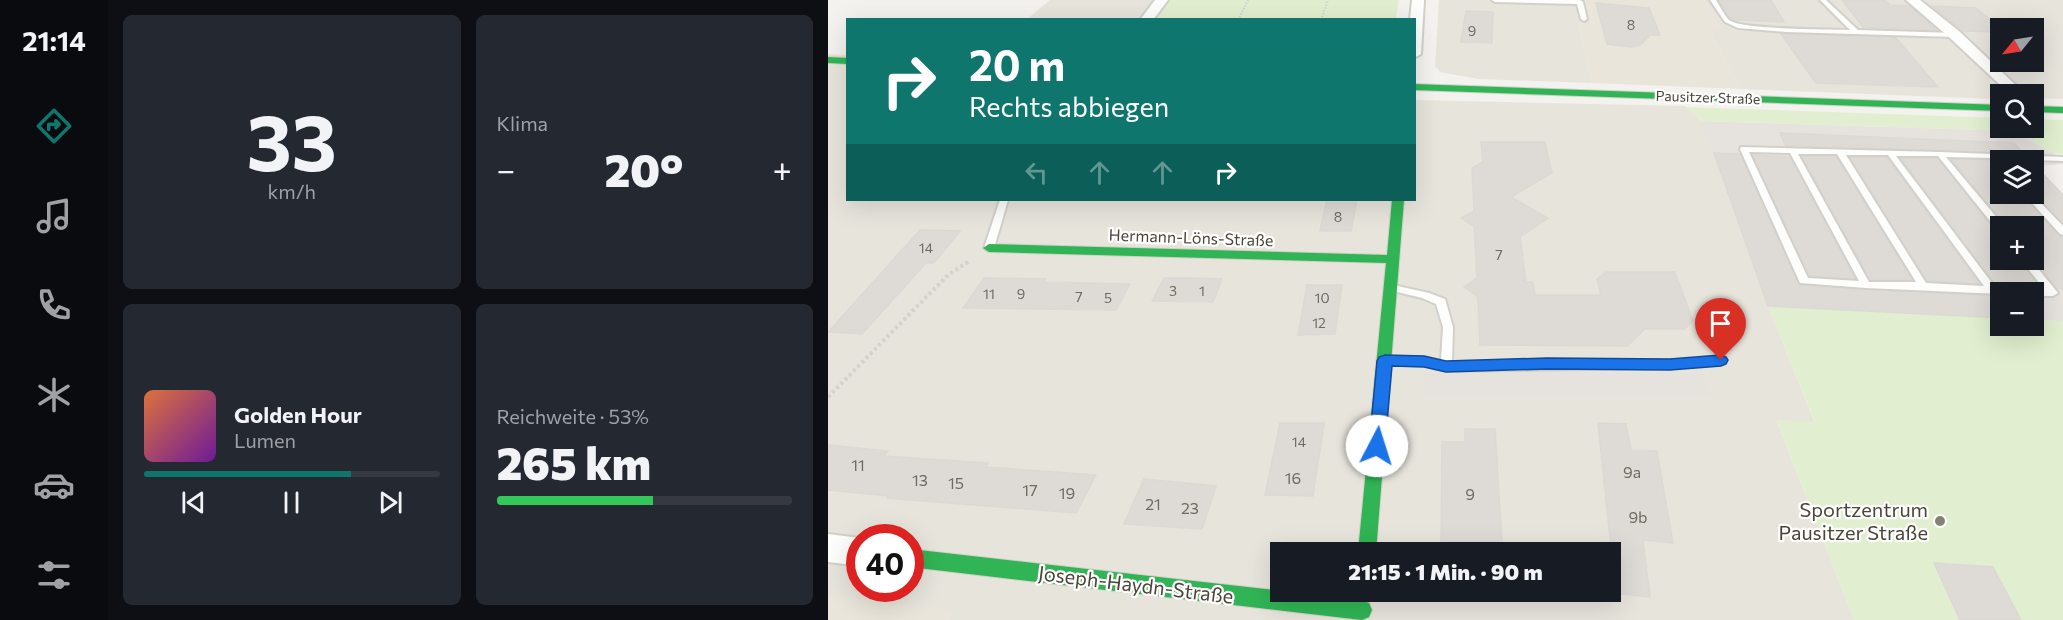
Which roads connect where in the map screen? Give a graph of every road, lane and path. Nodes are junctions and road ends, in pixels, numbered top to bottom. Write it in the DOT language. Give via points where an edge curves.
graph roads {
  1 [pos="1162,0"];
  2 [pos="1248,0"];
  3 [pos="1328,0"];
  4 [pos="1418,0"];
  5 [pos="1495,0"];
  6 [pos="1713,0"];
  7 [pos="1823,0"];
  8 [pos="1912,0"];
  9 [pos="1148,18"];
  10 [pos="1239,18"];
  11 [pos="1322,18"];
  12 [pos="1584,19"];
  13 [pos="1416,27"];
  14 [pos="1856,32"];
  15 [pos="1955,35"];
  16 [pos="2007,84"];
  17 [pos="1416,87"];
  18 [pos="1990,108"];
  19 [pos="2044,109"];
  20 [pos="2063,110"];
  21 [pos="1793,151"];
  22 [pos="1840,152"];
  23 [pos="1890,153"];
  24 [pos="1940,154"];
  25 [pos="1990,159"];
  26 [pos="2044,159"];
  27 [pos="2063,159"];
  28 [pos="1004,201"];
  29 [pos="1398,201"];
  30 [pos="2037,204"];
  31 [pos="1990,216"];
  32 [pos="2063,232"];
  33 [pos="989,248"];
  34 [pos="1393,259"];
  35 [pos="2034,270"];
  36 [pos="2044,282"];
  37 [pos="2044,282"];
  38 [pos="1866,285"];
  39 [pos="1923,286"];
  40 [pos="1390,287"];
  41 [pos="1990,287"];
  42 [pos="1990,290"];
  43 [pos="2044,293"];
  44 [pos="1721,360"];
  45 [pos="1385,361"];
  46 [pos="1446,367"];
  47 [pos="828,396"];
  48 [pos="1368,542"];
  49 [pos="828,549"];
  50 [pos="846,551"];
  51 [pos="924,560"];
  52 [pos="1362,610"];
  1 -- 9 [label="street"];
  2 -- 10 [label="path"];
  3 -- 11 [label="path"];
  4 -- 13 [label="street"];
  5 -- 12 [label="lane" via="1580,2"];
  6 -- 14 [label="lane" via="1727,21 1738,26"];
  7 -- 14 [label="lane"];
  8 -- 15 [label="street"];
  14 -- 15 [label="lane"];
  15 -- 16 [label="street"];
  17 -- 18 [label="street, Pausitzer Straße"];
  19 -- 20 [label="street"];
  21 -- 22 [label="lane"];
  21 -- 38 [label="lane"];
  21 -- 38 [label="lane" via="1744,149 1804,281"];
  22 -- 23 [label="lane"];
  22 -- 39 [label="lane"];
  23 -- 24 [label="lane"];
  23 -- 41 [label="lane"];
  24 -- 25 [label="lane"];
  24 -- 31 [label="lane"];
  26 -- 27 [label="lane"];
  28 -- 33 [label="lane"];
  29 -- 34 [label="street"];
  30 -- 32 [label="lane"];
  33 -- 34 [label="street, Hermann-Löns-Straße"];
  33 -- 47 [label="path" via="948,275"];
  34 -- 40 [label="street"];
  35 -- 36 [label="lane"];
  37 -- 43 [label="lane" via="2053,293"];
  38 -- 39 [label="lane"];
  39 -- 42 [label="lane"];
  40 -- 45 [label="street"];
  40 -- 46 [label="lane" via="1440,302 1448,327"];
  44 -- 46 [label="lane"];
  45 -- 46 [label="lane" via="1424,361"];
  45 -- 48 [label="street"];
  49 -- 50 [label="street"];
  51 -- 52 [label="street, Joseph-Haydn-Straße"];
}
